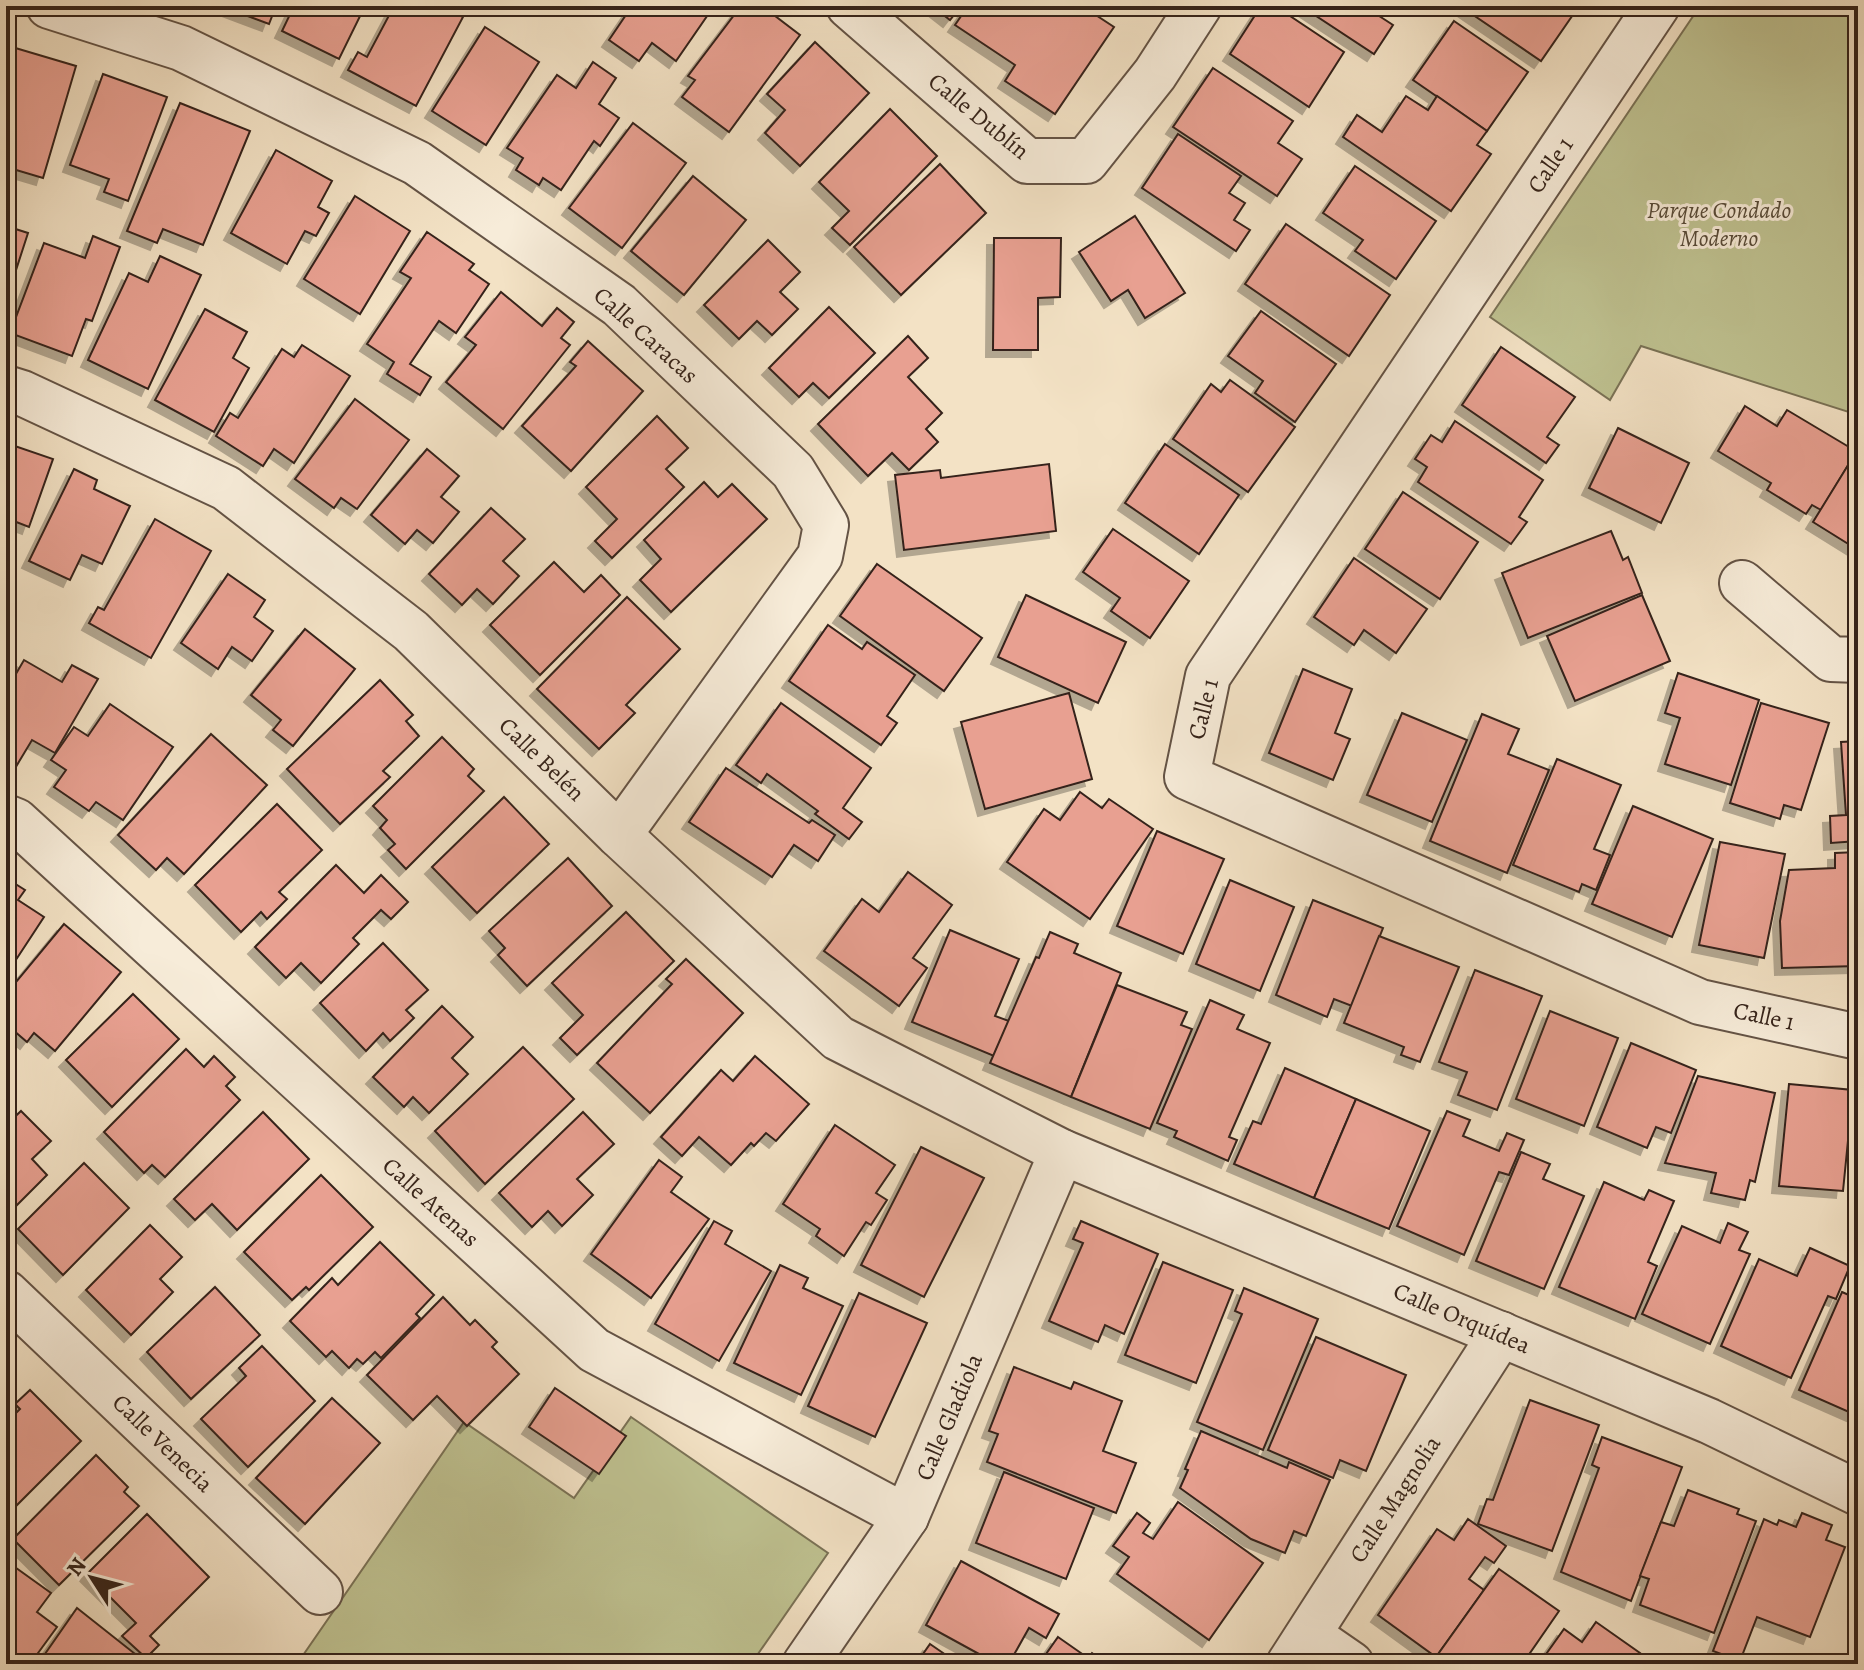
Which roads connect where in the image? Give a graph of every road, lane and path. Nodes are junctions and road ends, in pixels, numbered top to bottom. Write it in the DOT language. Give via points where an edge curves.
graph roads {
  1 [pos="49,6"];
  2 [pos="849,6"];
  3 [pos="1199,6"];
  4 [pos="1657,6"];
  5 [pos="6,388"];
  6 [pos="1742,583"];
  7 [pos="1858,660"];
  8 [pos="6,817"];
  9 [pos="619,835"];
  10 [pos="1858,1037"];
  11 [pos="1062,1152"];
  12 [pos="6,1293"];
  13 [pos="1501,1334"];
  14 [pos="1858,1493"];
  15 [pos="906,1517"];
  16 [pos="320,1592"];
  17 [pos="1299,1650"];
  18 [pos="805,1664"];
  19 [pos="1351,1664"];
  1 -- 9 [label="street, Calle Caracas" via="181,48 417,163 619,305 793,471 826,525 820,556"];
  2 -- 3 [label="street, Calle Dublín" via="1027,161 1086,161 1155,74"];
  4 -- 10 [label="street, Calle 1" via="1208,676 1187,777 1700,1002"];
  5 -- 9 [label="street, Calle Belén" via="226,488 411,631"];
  6 -- 7 [label="street" via="1831,659"];
  8 -- 15 [label="street, Calle Atenas" via="594,1350"];
  9 -- 11 [label="street, Calle Belén" via="838,1038"];
  11 -- 13 [label="street, Calle Orquídea"];
  11 -- 15 [label="street, Calle Gladiola"];
  12 -- 16 [label="street, Calle Venecia"];
  13 -- 14 [label="street, Calle Orquídea" via="1709,1421"];
  13 -- 17 [label="street, Calle Magnolia"];
  15 -- 18 [label="street, Calle Gladiola"];
  17 -- 19 [label="street"];
}
